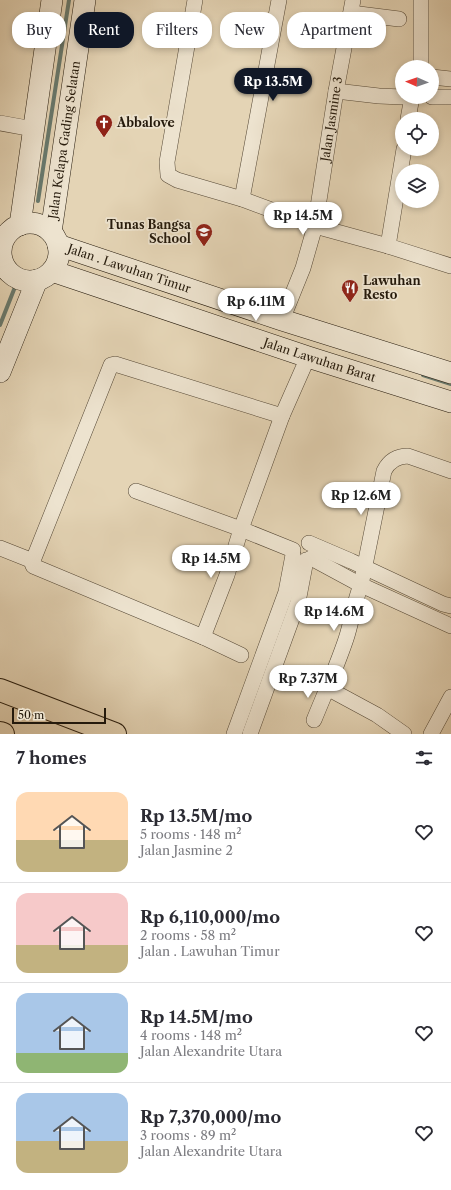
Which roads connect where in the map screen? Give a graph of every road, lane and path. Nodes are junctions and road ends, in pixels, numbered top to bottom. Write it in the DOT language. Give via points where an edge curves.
graph roads {
  1 [pos="52,0"];
  2 [pos="85,0"];
  3 [pos="195,0"];
  4 [pos="279,0"];
  5 [pos="421,0"];
  6 [pos="352,7"];
  7 [pos="399,19"];
  8 [pos="421,60"];
  9 [pos="439,78"];
  10 [pos="451,79"];
  11 [pos="336,91"];
  12 [pos="395,97"];
  13 [pos="439,97"];
  14 [pos="451,97"];
  15 [pos="0,123"];
  16 [pos="34,129"];
  17 [pos="403,156"];
  18 [pos="242,199"];
  19 [pos="20,225"];
  20 [pos="315,226"];
  21 [pos="54,239"];
  22 [pos="388,246"];
  23 [pos="451,266"];
  24 [pos="44,276"];
  25 [pos="3,278"];
  26 [pos="282,320"];
  27 [pos="308,357"];
  28 [pos="0,372"];
  29 [pos="451,373"];
  30 [pos="451,402"];
  31 [pos="282,416"];
  32 [pos="451,471"];
  33 [pos="136,491"];
  34 [pos="241,529"];
  35 [pos="0,548"];
  36 [pos="302,553"];
  37 [pos="32,562"];
  38 [pos="364,568"];
  39 [pos="361,585"];
  40 [pos="451,606"];
  41 [pos="451,626"];
  42 [pos="203,637"];
  43 [pos="240,655"];
  44 [pos="327,688"];
  45 [pos="0,690"];
  46 [pos="451,698"];
  47 [pos="314,720"];
  48 [pos="0,733"];
  49 [pos="3,734"];
  50 [pos="115,734"];
  51 [pos="234,734"];
  52 [pos="250,734"];
  53 [pos="404,734"];
  54 [pos="431,734"];
  1 -- 16 [label="street"];
  2 -- 21 [label="street, Jalan Kelapa Gading Selatan"];
  3 -- 18 [label="street" via="166,162 168,175"];
  4 -- 18 [label="street"];
  5 -- 8 [label="street"];
  6 -- 7 [label="street, Jalan Jasmine 3"];
  6 -- 11 [label="street, Jalan Jasmine 3"];
  9 -- 10 [label="street"];
  11 -- 12 [label="street"];
  11 -- 20 [label="street, Jalan Jasmine 3"];
  13 -- 14 [label="street"];
  15 -- 16 [label="street"];
  16 -- 19 [label="street"];
  17 -- 22 [label="street"];
  18 -- 20 [label="street"];
  19 -- 21 [label="street" via="36,224 44,227"];
  19 -- 25 [label="street" via="6,236 2,244"];
  20 -- 22 [label="street"];
  20 -- 26 [label="street, Jalan Jasmine 3" via="303,268"];
  21 -- 24 [label="street" via="58,254 56,263"];
  21 -- 26 [label="street, Jalan . Lawuhan Timur"];
  22 -- 23 [label="street"];
  24 -- 25 [label="street" via="28,281 12,275"];
  24 -- 27 [label="street, Jalan Lawuhan Barat"];
  24 -- 28 [label="street"];
  26 -- 29 [label="street, Jalan . Lawuhan Timur"];
  27 -- 30 [label="street, Jalan Lawuhan Barat"];
  27 -- 31 [label="street"];
  31 -- 34 [label="street"];
  31 -- 37 [label="street" via="115,364 110,365"];
  32 -- 38 [label="street" via="408,456 400,456 386,466"];
  33 -- 34 [label="street"];
  34 -- 36 [label="street"];
  34 -- 42 [label="street" via="227,575"];
  35 -- 37 [label="street"];
  36 -- 38 [label="street"];
  36 -- 39 [label="street"];
  36 -- 51 [label="street"];
  36 -- 52 [label="street" via="298,602"];
  37 -- 42 [label="street" via="33,566"];
  38 -- 39 [label="street"];
  38 -- 40 [label="street"];
  39 -- 41 [label="street"];
  39 -- 44 [label="street" via="346,639"];
  42 -- 43 [label="street"];
  44 -- 47 [label="street"];
  44 -- 53 [label="street" via="377,715"];
  45 -- 50 [label="main road"];
  46 -- 54 [label="street"];
  48 -- 49 [label="main road"];
}
